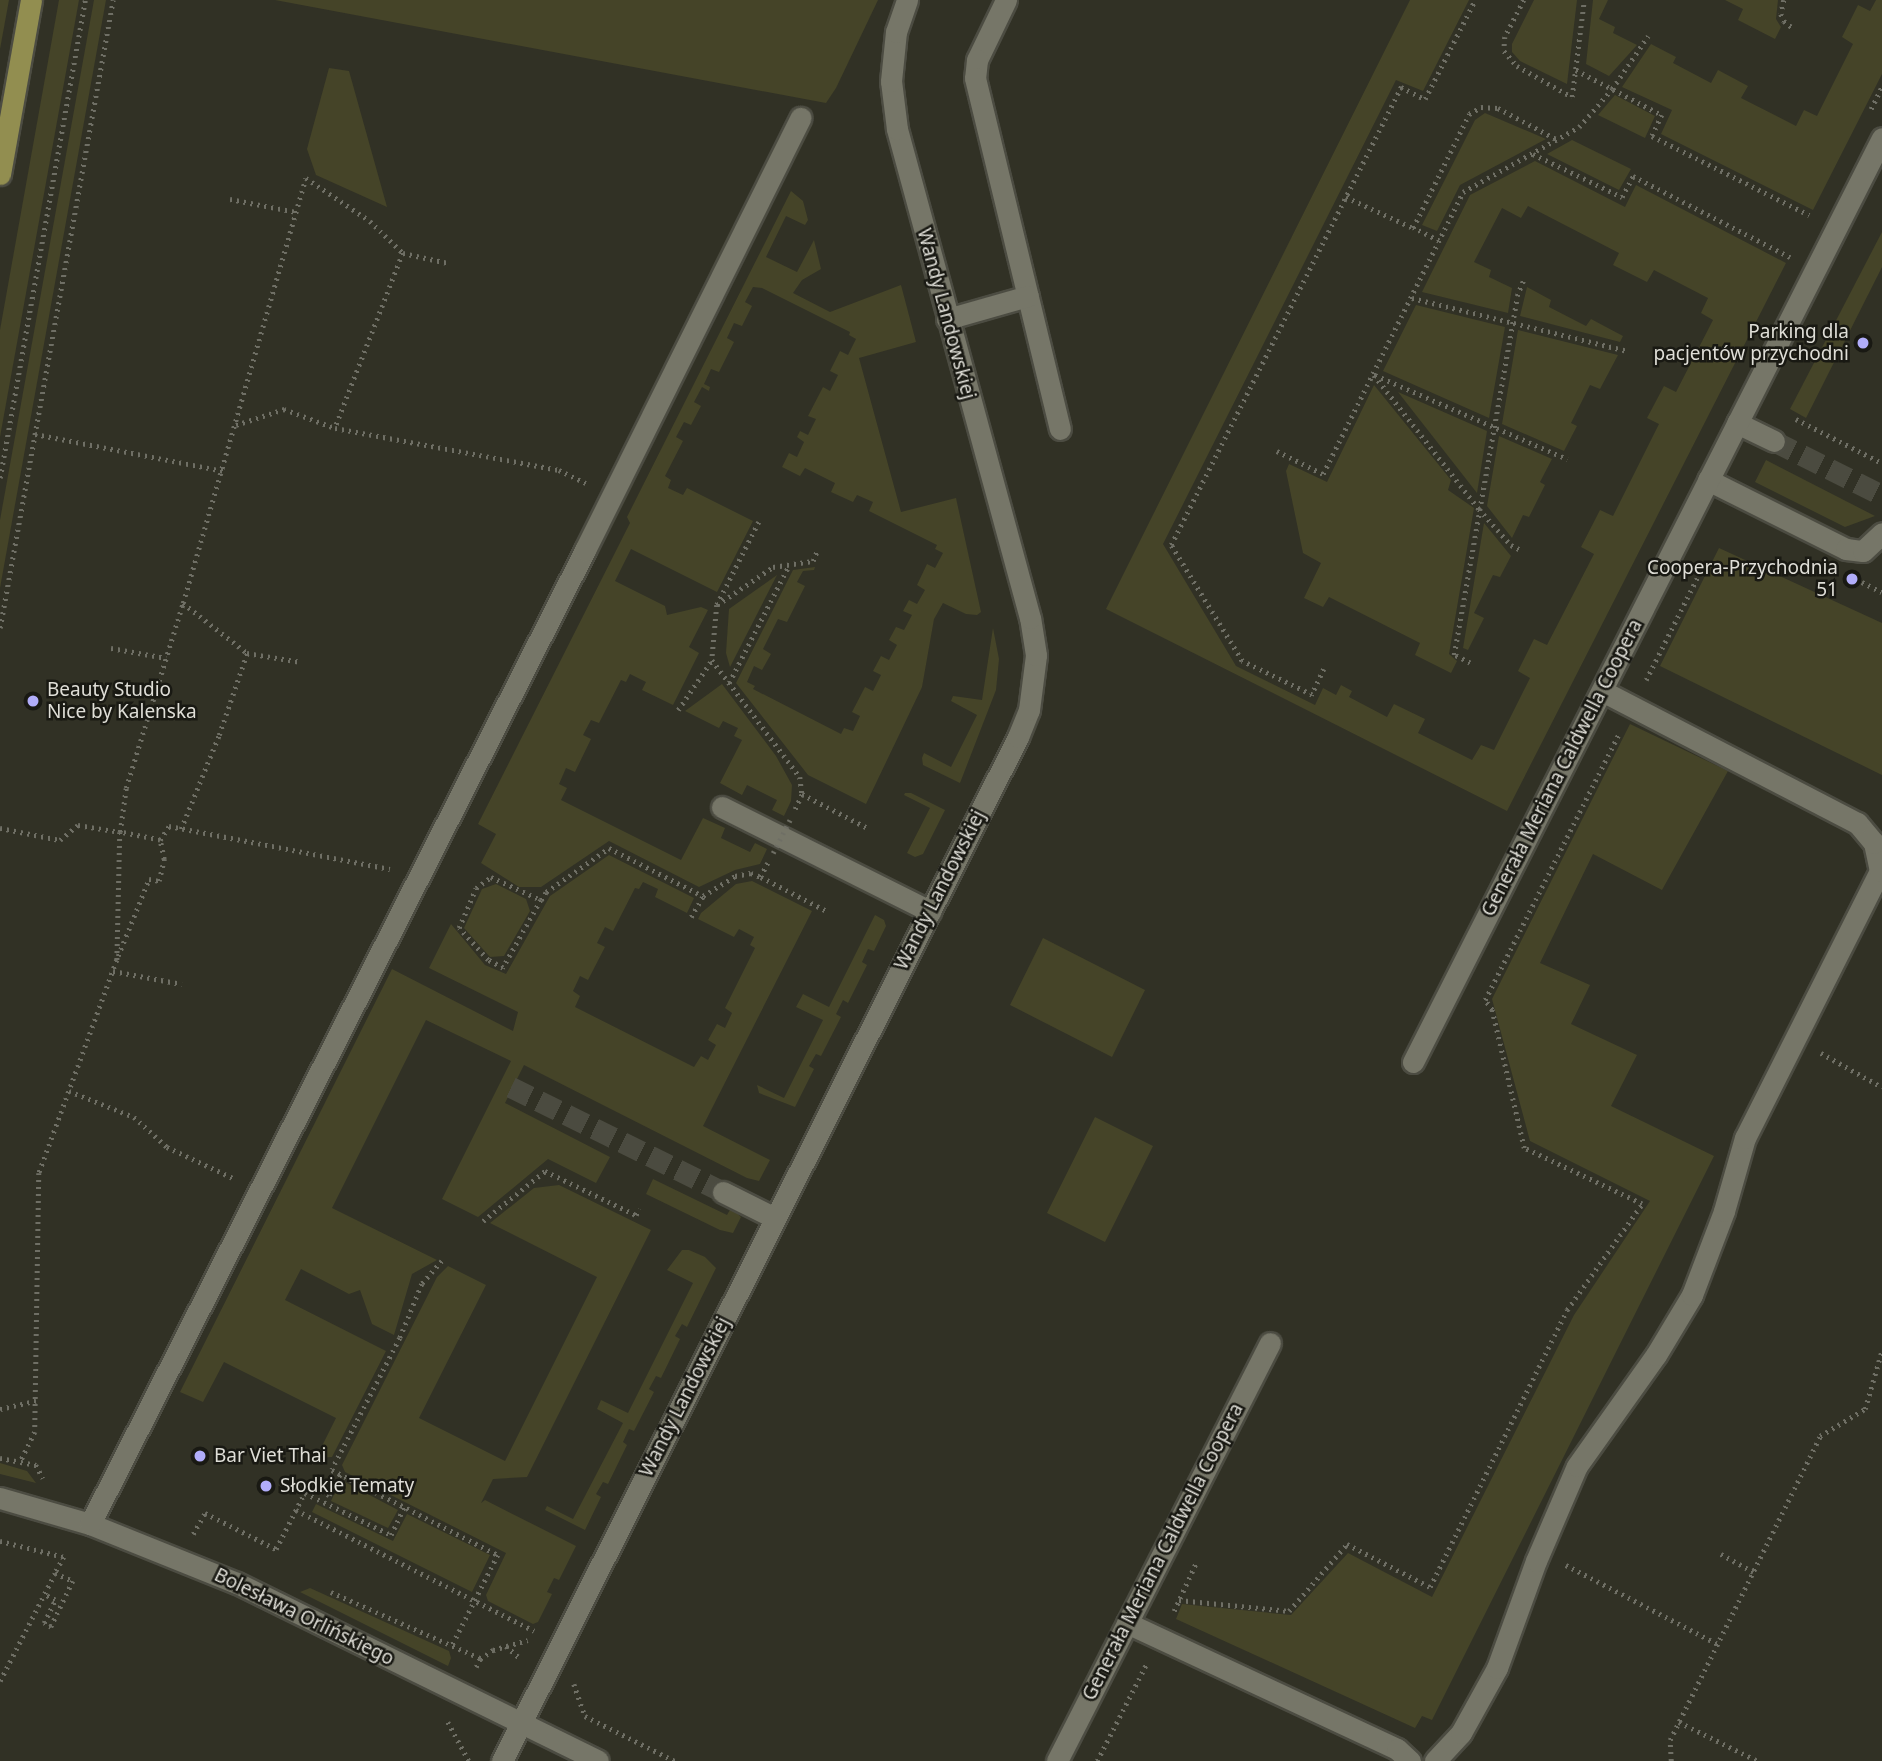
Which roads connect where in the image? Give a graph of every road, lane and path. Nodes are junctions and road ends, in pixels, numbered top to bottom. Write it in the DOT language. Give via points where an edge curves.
graph roads {
  1 [pos="31,0"];
  2 [pos="85,0"];
  3 [pos="113,0"];
  4 [pos="908,0"];
  5 [pos="1006,0"];
  6 [pos="1475,0"];
  7 [pos="1524,0"];
  8 [pos="1584,0"];
  9 [pos="1784,0"];
  10 [pos="1793,28"];
  11 [pos="1648,36"];
  12 [pos="1576,71"];
  13 [pos="1612,89"];
  14 [pos="800,118"];
  15 [pos="1882,138"];
  16 [pos="1559,140"];
  17 [pos="1533,153"];
  18 [pos="1874,173"];
  19 [pos="0,174"];
  20 [pos="1346,197"];
  21 [pos="230,200"];
  22 [pos="296,212"];
  23 [pos="1810,215"];
  24 [pos="1413,228"];
  25 [pos="1439,241"];
  26 [pos="403,253"];
  27 [pos="1789,257"];
  28 [pos="448,263"];
  29 [pos="1524,279"];
  30 [pos="1028,296"];
  31 [pos="1412,298"];
  32 [pos="947,319"];
  33 [pos="1513,323"];
  34 [pos="1627,351"];
  35 [pos="1374,375"];
  36 [pos="1791,417"];
  37 [pos="1737,422"];
  38 [pos="236,425"];
  39 [pos="1494,426"];
  40 [pos="335,428"];
  41 [pos="1060,429"];
  42 [pos="34,434"];
  43 [pos="1774,441"];
  44 [pos="1277,451"];
  45 [pos="1567,459"];
  46 [pos="1882,463"];
  47 [pos="559,470"];
  48 [pos="224,471"];
  49 [pos="0,478"];
  50 [pos="1708,480"];
  51 [pos="1479,509"];
  52 [pos="759,522"];
  53 [pos="1882,533"];
  54 [pos="1521,550"];
  55 [pos="817,551"];
  56 [pos="789,565"];
  57 [pos="183,603"];
  58 [pos="717,606"];
  59 [pos="0,628"];
  60 [pos="111,648"];
  61 [pos="247,653"];
  62 [pos="166,658"];
  63 [pos="712,660"];
  64 [pos="301,662"];
  65 [pos="1470,663"];
  66 [pos="1324,669"];
  67 [pos="729,682"];
  68 [pos="1602,691"];
  69 [pos="678,710"];
  70 [pos="802,794"];
  71 [pos="722,807"];
  72 [pos="0,828"];
  73 [pos="869,828"];
  74 [pos="181,829"];
  75 [pos="120,832"];
  76 [pos="160,840"];
  77 [pos="396,870"];
  78 [pos="761,877"];
  79 [pos="703,896"];
  80 [pos="541,900"];
  81 [pos="827,911"];
  82 [pos="930,911"];
  83 [pos="691,917"];
  84 [pos="117,960"];
  85 [pos="113,971"];
  86 [pos="182,984"];
  87 [pos="1485,1000"];
  88 [pos="1413,1062"];
  89 [pos="69,1091"];
  90 [pos="258,1189"];
  91 [pos="723,1192"];
  92 [pos="639,1209"];
  93 [pos="775,1218"];
  94 [pos="483,1221"];
  95 [pos="442,1261"];
  96 [pos="1270,1343"];
  97 [pos="1882,1350"];
  98 [pos="36,1401"];
  99 [pos="0,1409"];
  100 [pos="20,1463"];
  101 [pos="340,1474"];
  102 [pos="305,1493"];
  103 [pos="0,1498"];
  104 [pos="404,1507"];
  105 [pos="296,1510"];
  106 [pos="90,1524"];
  107 [pos="193,1535"];
  108 [pos="0,1541"];
  109 [pos="1540,1552"];
  110 [pos="1721,1554"];
  111 [pos="1753,1572"];
  112 [pos="55,1573"];
  113 [pos="43,1594"];
  114 [pos="1179,1600"];
  115 [pos="475,1601"];
  116 [pos="1127,1623"];
  117 [pos="538,1633"];
  118 [pos="1718,1644"];
  119 [pos="452,1646"];
  120 [pos="564,1679"];
  121 [pos="0,1681"];
  122 [pos="447,1719"];
  123 [pos="1679,1722"];
  124 [pos="521,1723"];
  125 [pos="469,1761"];
  126 [pos="502,1761"];
  127 [pos="598,1761"];
  128 [pos="675,1761"];
  129 [pos="1057,1761"];
  130 [pos="1410,1761"];
  131 [pos="1435,1761"];
  132 [pos="1671,1761"];
  133 [pos="1758,1761"];
  1 -- 19 [label="main road"];
  2 -- 49 [label="path"];
  3 -- 42 [label="path"];
  4 -- 32 [label="street, Wandy Landowskiej" via="896,32 891,81 905,165"];
  5 -- 30 [label="street" via="977,60 975,78"];
  6 -- 20 [label="path" via="1425,99 1401,87"];
  7 -- 12 [label="path" via="1505,37 1504,51 1517,66 1572,97"];
  8 -- 12 [label="path"];
  9 -- 10 [label="path" via="1781,14"];
  11 -- 13 [label="path"];
  12 -- 13 [label="path"];
  13 -- 16 [label="path" via="1579,127"];
  13 -- 23 [label="path" via="1662,115 1652,136"];
  14 -- 90 [label="street"];
  15 -- 18 [label="street, Generała Meriana Caldwella Coopera"];
  16 -- 17 [label="path"];
  16 -- 24 [label="path" via="1498,108 1480,107 1469,114"];
  17 -- 25 [label="path" via="1463,192"];
  17 -- 27 [label="path" via="1622,197 1633,176"];
  18 -- 37 [label="street, Generała Meriana Caldwella Coopera"];
  20 -- 24 [label="path"];
  20 -- 66 [label="path" via="1171,545 1242,661 1312,695"];
  21 -- 22 [label="path"];
  22 -- 26 [label="path" via="306,178 370,221"];
  22 -- 38 [label="path"];
  24 -- 25 [label="path"];
  25 -- 31 [label="path"];
  26 -- 28 [label="path"];
  26 -- 40 [label="path"];
  29 -- 33 [label="path"];
  30 -- 32 [label="street"];
  30 -- 41 [label="street"];
  31 -- 33 [label="path"];
  31 -- 35 [label="path"];
  32 -- 82 [label="street, Wandy Landowskiej" via="1036,655 1034,684 1018,737"];
  33 -- 34 [label="path"];
  33 -- 39 [label="path"];
  35 -- 39 [label="path"];
  35 -- 44 [label="path" via="1323,474"];
  35 -- 51 [label="path"];
  36 -- 46 [label="path"];
  37 -- 43 [label="street"];
  37 -- 50 [label="street, Generała Meriana Caldwella Coopera"];
  38 -- 40 [label="path" via="284,410"];
  38 -- 48 [label="path"];
  39 -- 45 [label="path"];
  39 -- 51 [label="path"];
  40 -- 47 [label="path"];
  42 -- 48 [label="path"];
  42 -- 59 [label="path"];
  48 -- 57 [label="path"];
  50 -- 53 [label="street" via="1846,549 1863,551"];
  50 -- 68 [label="street, Generała Meriana Caldwella Coopera"];
  51 -- 54 [label="path"];
  51 -- 65 [label="path" via="1454,656"];
  52 -- 58 [label="path"];
  55 -- 56 [label="path" via="813,561"];
  56 -- 58 [label="path" via="773,567"];
  56 -- 67 [label="path"];
  57 -- 61 [label="path"];
  57 -- 62 [label="path"];
  58 -- 63 [label="path"];
  60 -- 62 [label="path"];
  61 -- 64 [label="path"];
  61 -- 74 [label="path"];
  62 -- 75 [label="path" via="126,788"];
  63 -- 67 [label="path"];
  63 -- 69 [label="path"];
  67 -- 70 [label="path" via="800,777"];
  68 -- 88 [label="street, Generała Meriana Caldwella Coopera"];
  68 -- 109 [label="street" via="1857,822 1874,843 1880,871 1745,1138 1692,1295 1656,1355 1577,1466"];
  70 -- 73 [label="path"];
  70 -- 78 [label="path, bridge"];
  71 -- 82 [label="street"];
  72 -- 75 [label="path" via="60,840 78,825"];
  74 -- 76 [label="path" via="169,825"];
  74 -- 77 [label="path"];
  75 -- 76 [label="path"];
  75 -- 84 [label="path"];
  76 -- 84 [label="path" via="164,859 159,881 149,878"];
  78 -- 79 [label="path" via="751,873 734,876"];
  78 -- 81 [label="path"];
  79 -- 80 [label="path" via="609,848 546,891"];
  79 -- 83 [label="path"];
  80 -- 80 [label="path" via="491,877 476,888 458,928 488,960 503,968"];
  82 -- 93 [label="street, Wandy Landowskiej"];
  84 -- 85 [label="path"];
  85 -- 86 [label="path"];
  85 -- 89 [label="path"];
  87 -- 114 [label="path" via="1492,1010 1524,1148 1642,1205 1567,1310 1430,1587 1347,1544 1289,1611"];
  89 -- 90 [label="path" via="134,1116 167,1147"];
  89 -- 98 [label="path" via="39,1173"];
  90 -- 106 [label="street"];
  91 -- 93 [label="street"];
  92 -- 94 [label="path" via="636,1215 545,1171"];
  93 -- 124 [label="street, Wandy Landowskiej"];
  95 -- 101 [label="path" via="422,1284 400,1338 332,1471"];
  96 -- 116 [label="street, Generała Meriana Caldwella Coopera"];
  97 -- 111 [label="path" via="1866,1409 1819,1436"];
  98 -- 99 [label="path"];
  98 -- 100 [label="path" via="35,1432"];
  101 -- 102 [label="path" via="330,1494 309,1484"];
  101 -- 104 [label="path"];
  102 -- 104 [label="path" via="391,1535"];
  102 -- 105 [label="path"];
  103 -- 106 [label="street, Bolesława Orlińskiego"];
  104 -- 115 [label="path" via="498,1555"];
  105 -- 107 [label="path" via="276,1549 205,1513"];
  105 -- 115 [label="path"];
  106 -- 124 [label="street, Bolesława Orlińskiego" via="237,1583"];
  108 -- 112 [label="path" via="64,1557"];
  109 -- 118 [label="path"];
  109 -- 131 [label="street" via="1497,1668 1461,1733"];
  110 -- 111 [label="path"];
  111 -- 118 [label="path"];
  112 -- 113 [label="path"];
  112 -- 113 [label="path" via="73,1581 51,1627 44,1623 55,1600"];
  113 -- 121 [label="path"];
  115 -- 117 [label="path"];
  115 -- 119 [label="path"];
  116 -- 129 [label="street, Generała Meriana Caldwella Coopera"];
  116 -- 130 [label="street" via="1397,1749"];
  118 -- 123 [label="path"];
  120 -- 128 [label="path" via="574,1684 585,1716"];
  122 -- 125 [label="path"];
  123 -- 132 [label="path" via="1670,1740"];
  123 -- 133 [label="path"];
  124 -- 126 [label="street, Wandy Landowskiej"];
  124 -- 127 [label="street, Bolesława Orlińskiego"];
}
